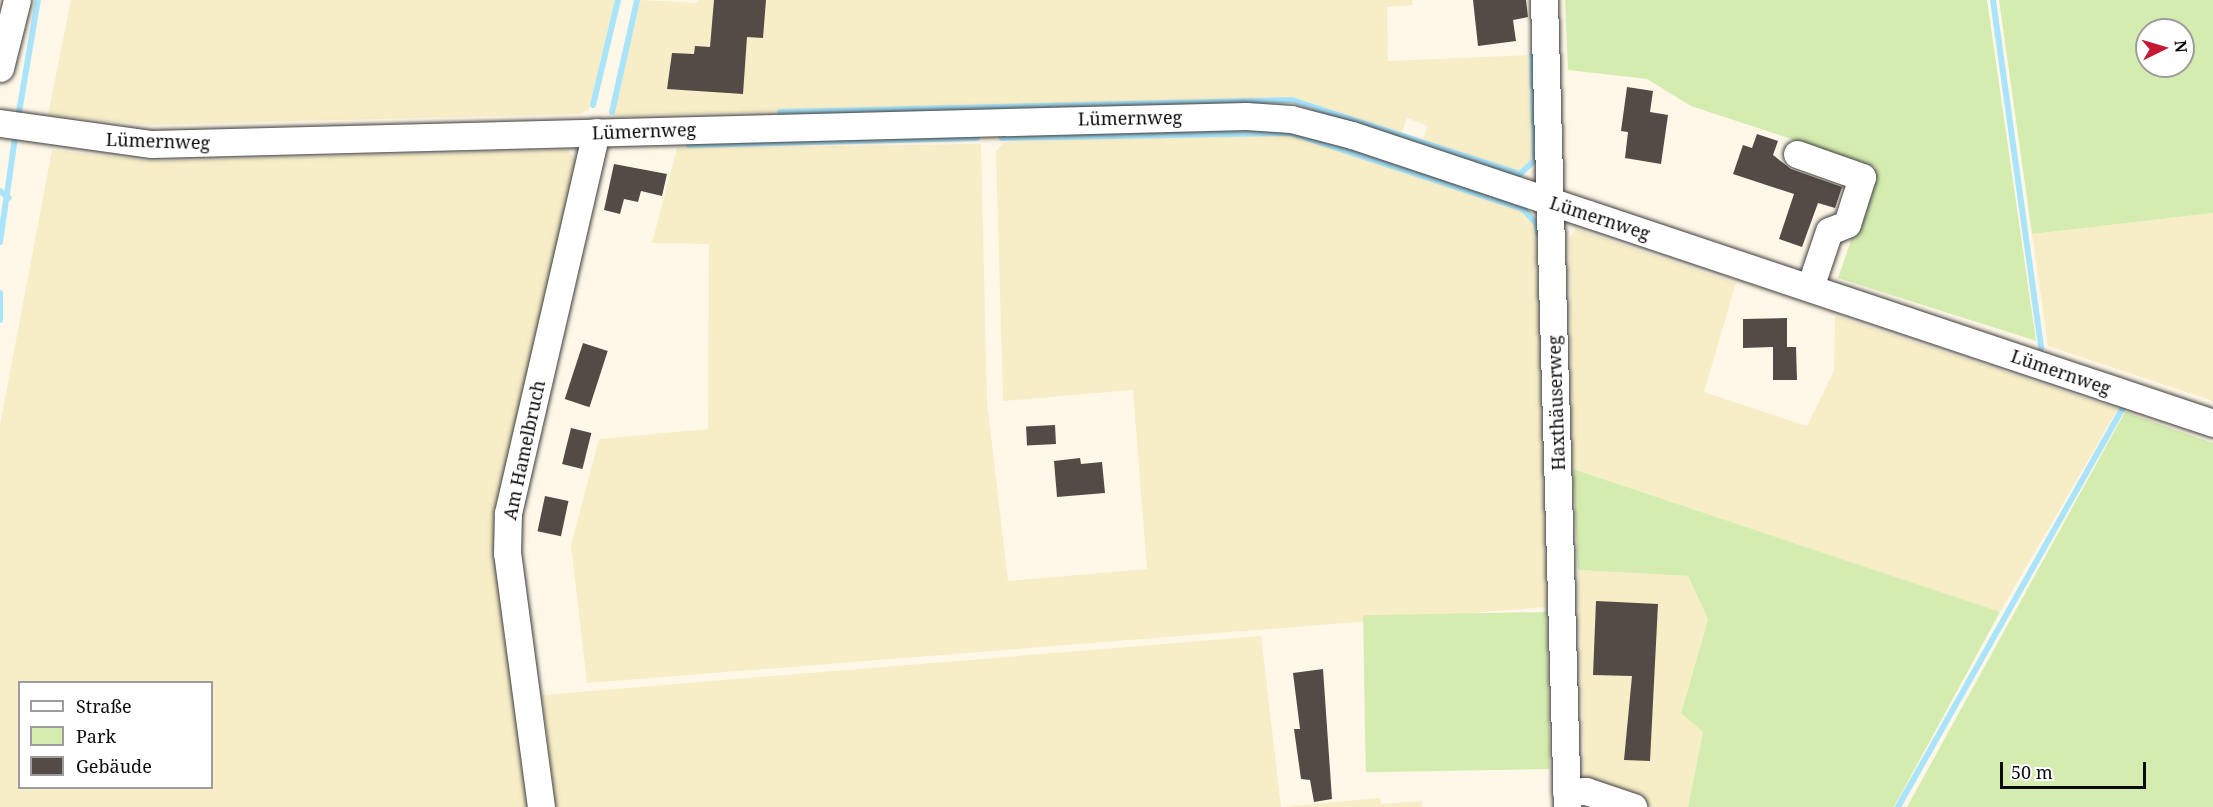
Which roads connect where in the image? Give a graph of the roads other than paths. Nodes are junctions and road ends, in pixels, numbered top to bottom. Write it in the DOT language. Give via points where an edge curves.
graph roads {
  1 [pos="17,0"];
  2 [pos="1544,0"];
  3 [pos="0,68"];
  4 [pos="2,123"];
  5 [pos="596,132"];
  6 [pos="1797,154"];
  7 [pos="1550,202"];
  8 [pos="1810,287"];
  9 [pos="2213,423"];
  10 [pos="1566,800"];
  11 [pos="541,807"];
  12 [pos="1633,807"];
  1 -- 3 [label="street"];
  2 -- 7 [label="street, Haxthäuserweg"];
  4 -- 5 [label="street, Lümernweg" via="152,144"];
  5 -- 7 [label="street, Lümernweg" via="1246,116 1291,119 1352,135"];
  5 -- 11 [label="street, Am Hamelbruch" via="508,513 507,553"];
  6 -- 8 [label="street" via="1862,177 1847,224 1829,231"];
  7 -- 8 [label="street, Lümernweg"];
  7 -- 10 [label="street, Haxthäuserweg"];
  8 -- 9 [label="street, Lümernweg"];
  10 -- 12 [label="street" via="1586,791"];
}
